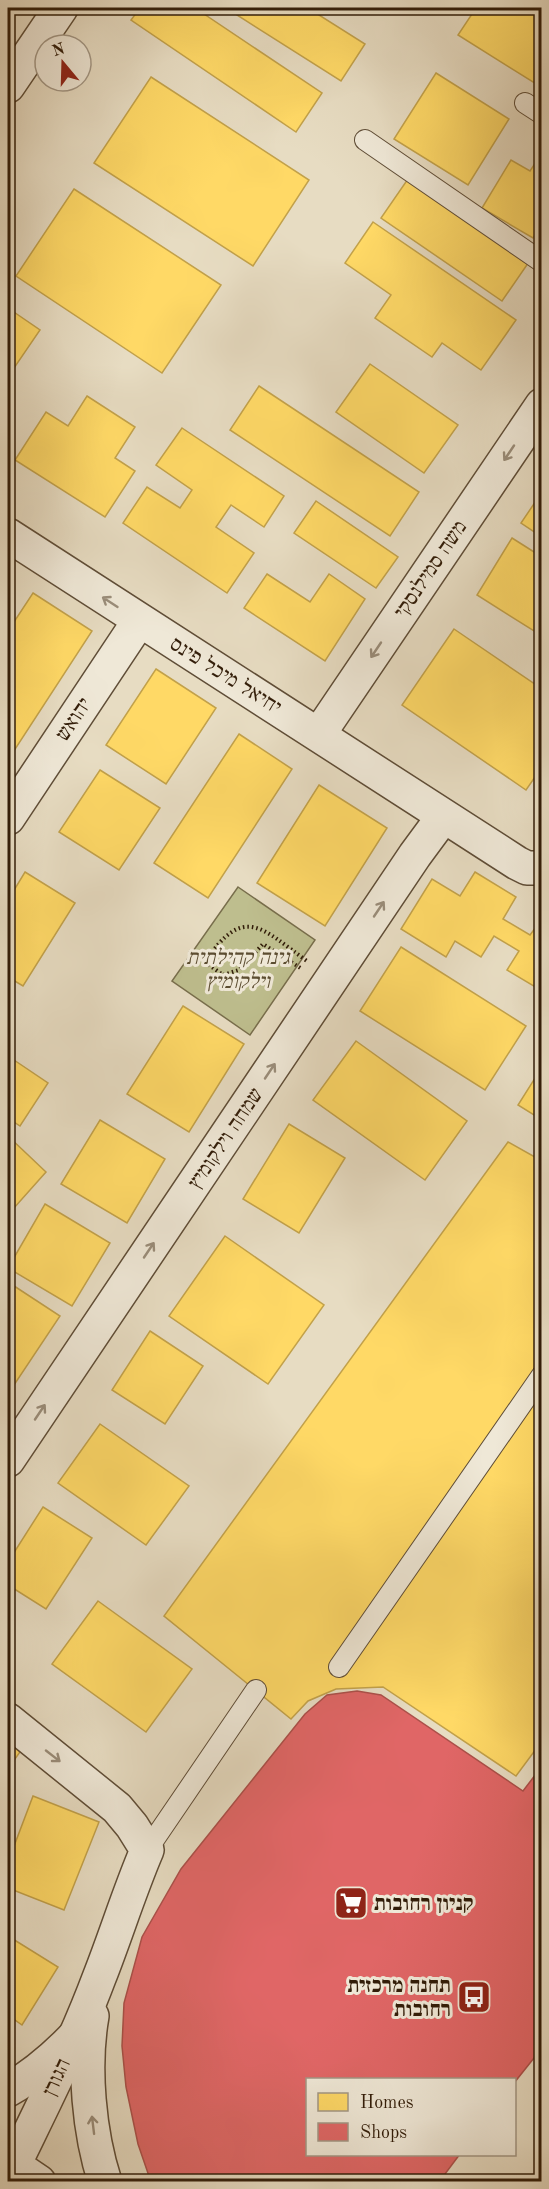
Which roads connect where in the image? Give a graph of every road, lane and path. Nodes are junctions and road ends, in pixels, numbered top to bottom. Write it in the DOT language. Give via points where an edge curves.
graph roads {
  1 [pos="61,8"];
  2 [pos="8,86"];
  3 [pos="525,103"];
  4 [pos="542,114"];
  5 [pos="365,140"];
  6 [pos="542,262"];
  7 [pos="542,405"];
  8 [pos="8,535"];
  9 [pos="139,621"];
  10 [pos="319,734"];
  11 [pos="443,817"];
  12 [pos="8,818"];
  13 [pos="542,868"];
  14 [pos="189,951"];
  15 [pos="205,962"];
  16 [pos="330,983"];
  17 [pos="542,1375"];
  18 [pos="8,1460"];
  19 [pos="339,1667"];
  20 [pos="256,1690"];
  21 [pos="8,1720"];
  22 [pos="147,1850"];
  23 [pos="100,1976"];
  24 [pos="76,2035"];
  25 [pos="8,2090"];
  26 [pos="18,2173"];
  27 [pos="105,2181"];
  1 -- 2 [label="street"];
  3 -- 4 [label="lane"];
  5 -- 6 [label="lane"];
  7 -- 10 [label="street, משה סמילנסקי, one-way"];
  9 -- 8 [label="street, יחיאל מיכל פינס, one-way"];
  9 -- 10 [label="street, יחיאל מיכל פינס"];
  9 -- 12 [label="street, יהואש"];
  10 -- 11 [label="street, יחיאל מיכל פינס"];
  11 -- 13 [label="street, יחיאל מיכל פינס" via="517,863"];
  16 -- 11 [label="street, שמחה וילקומיץ, one-way"];
  14 -- 15 [label="path"];
  15 -- 16 [label="path" via="222,975 239,970 263,944"];
  15 -- 16 [label="path" via="219,940 241,927 259,927"];
  18 -- 16 [label="street, שמחה וילקומיץ, one-way"];
  17 -- 19 [label="lane"];
  20 -- 22 [label="lane"];
  21 -- 22 [label="street, one-way" via="117,1808"];
  22 -- 23 [label="street, הגורן"];
  23 -- 24 [label="street, הגורן"];
  27 -- 23 [label="street, הגורן, one-way" via="95,2144 89,2066 91,2023"];
  24 -- 25 [label="street" via="39,2071"];
  24 -- 26 [label="street, הגורן"];
}
